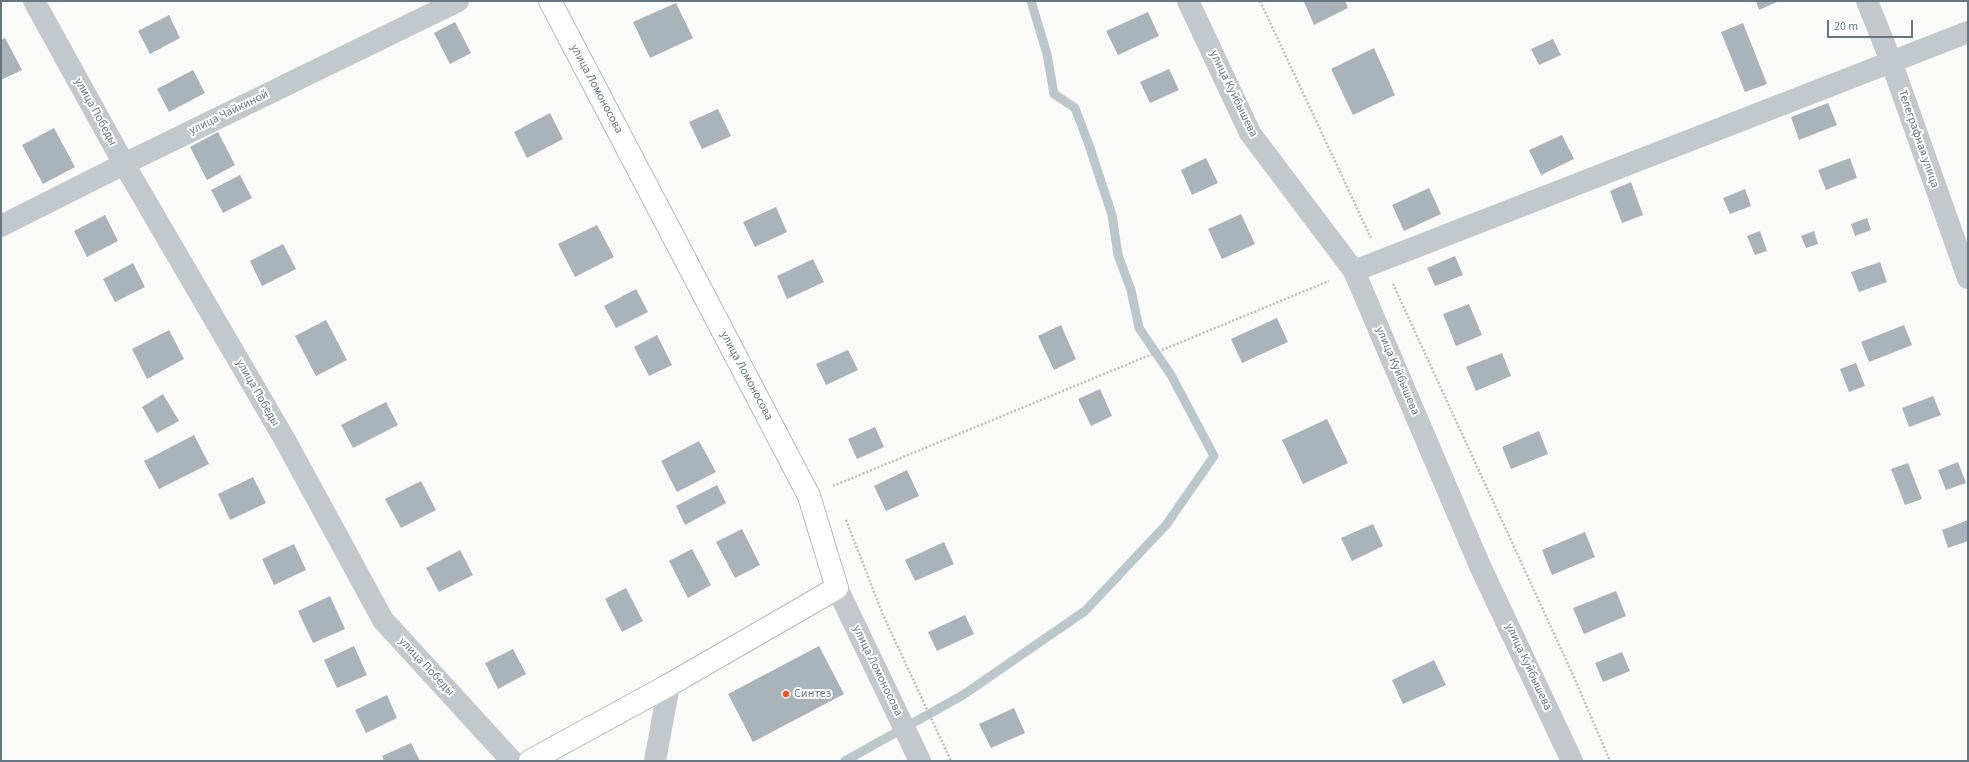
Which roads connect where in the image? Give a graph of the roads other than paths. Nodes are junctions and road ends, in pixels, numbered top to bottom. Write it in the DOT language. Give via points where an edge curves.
graph roads {
  1 [pos="34,1"];
  2 [pos="458,1"];
  3 [pos="550,1"];
  4 [pos="1188,1"];
  5 [pos="1867,1"];
  6 [pos="1968,32"];
  7 [pos="1891,61"];
  8 [pos="124,164"];
  9 [pos="1,226"];
  10 [pos="1354,270"];
  11 [pos="1968,278"];
  12 [pos="837,588"];
  13 [pos="670,685"];
  14 [pos="512,761"];
  15 [pos="530,761"];
  16 [pos="655,761"];
  17 [pos="920,761"];
  18 [pos="1572,761"];
  1 -- 8 [label="street, улица Победы"];
  2 -- 8 [label="street, улица Чайкиной"];
  3 -- 12 [label="main road, улица Ломоносова" via="809,496"];
  4 -- 10 [label="street, улица Куйбышева" via="1250,134"];
  5 -- 7 [label="street, Телеграфная улица"];
  6 -- 7 [label="street"];
  7 -- 10 [label="street"];
  7 -- 11 [label="street, Телеграфная улица"];
  8 -- 9 [label="street, улица Чайкиной"];
  8 -- 14 [label="street, улица Победы" via="285,440 383,620"];
  10 -- 18 [label="street, улица Куйбышева" via="1480,566"];
  12 -- 13 [label="main road"];
  12 -- 17 [label="street, улица Ломоносова"];
  13 -- 15 [label="main road"];
  13 -- 16 [label="street"];
}
